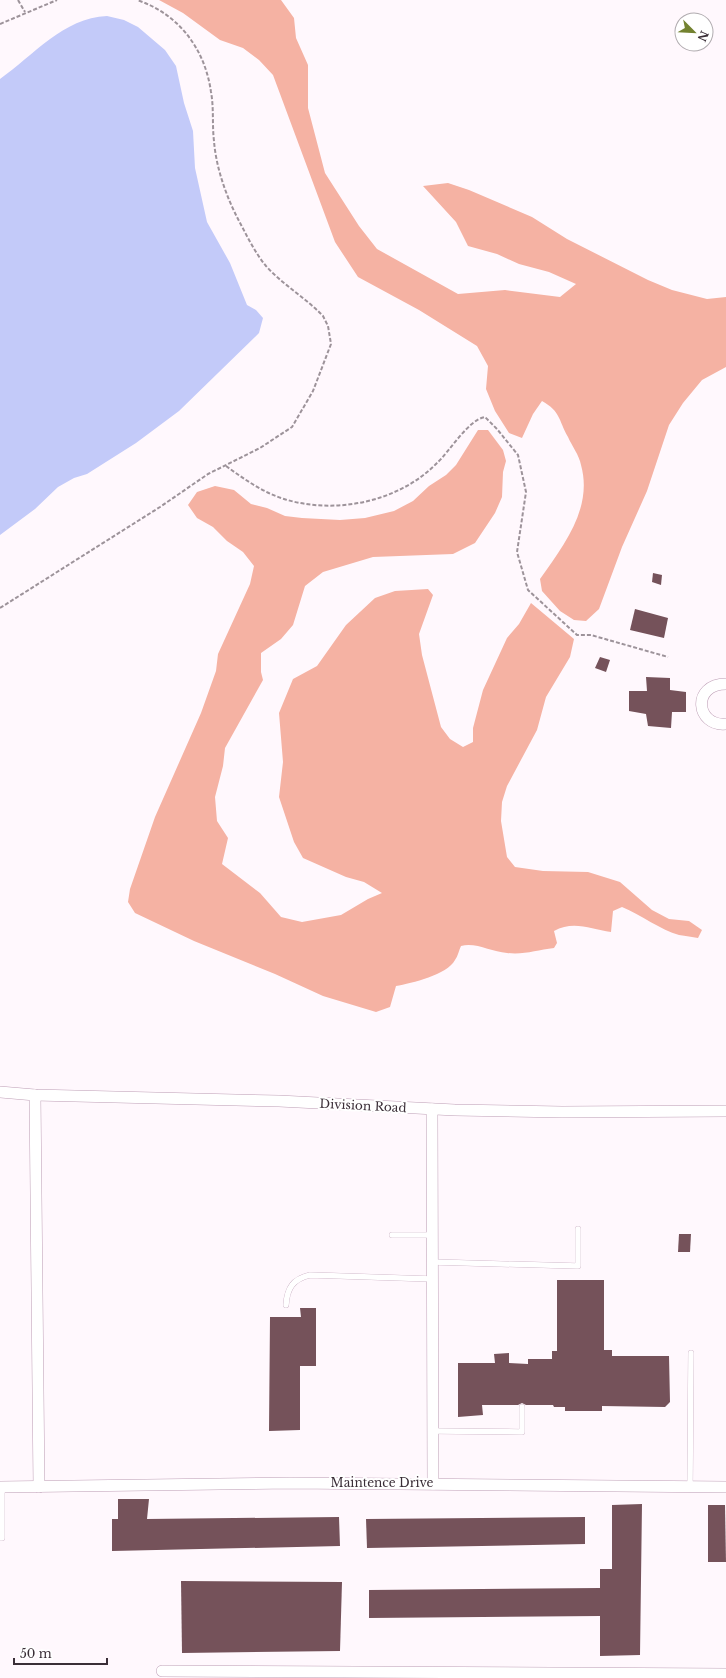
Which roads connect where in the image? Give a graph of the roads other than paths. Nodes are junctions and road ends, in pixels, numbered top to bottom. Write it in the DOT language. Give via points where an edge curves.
graph roads {
  1 [pos="726,684"];
  2 [pos="726,724"];
  3 [pos="0,1092"];
  4 [pos="35,1095"];
  5 [pos="432,1109"];
  6 [pos="726,1111"];
  7 [pos="578,1229"];
  8 [pos="392,1235"];
  9 [pos="432,1235"];
  10 [pos="432,1262"];
  11 [pos="432,1279"];
  12 [pos="286,1305"];
  13 [pos="690,1354"];
  14 [pos="522,1407"];
  15 [pos="433,1431"];
  16 [pos="433,1484"];
  17 [pos="690,1486"];
  18 [pos="1,1487"];
  19 [pos="38,1487"];
  20 [pos="726,1487"];
  21 [pos="0,1538"];
  22 [pos="162,1670"];
  23 [pos="726,1674"];
  1 -- 2 [label="street" via="708,689 701,699 702,711 708,719 719,725"];
  3 -- 4 [label="street, Division Road"];
  4 -- 5 [label="street, Division Road" via="279,1101"];
  4 -- 19 [label="street"];
  5 -- 6 [label="street, Division Road" via="562,1112"];
  5 -- 9 [label="street"];
  7 -- 10 [label="lane" via="578,1266"];
  8 -- 9 [label="lane"];
  9 -- 10 [label="street"];
  10 -- 11 [label="street"];
  11 -- 12 [label="lane" via="310,1275 300,1278 291,1285"];
  11 -- 15 [label="street"];
  13 -- 17 [label="lane"];
  14 -- 15 [label="lane" via="522,1432"];
  15 -- 16 [label="street"];
  16 -- 17 [label="street, Maintence Drive"];
  16 -- 19 [label="street, Maintence Drive" via="290,1483"];
  17 -- 20 [label="street, Maintence Drive"];
  18 -- 19 [label="street, Maintence Drive"];
  18 -- 21 [label="lane"];
  22 -- 23 [label="street"];
}
